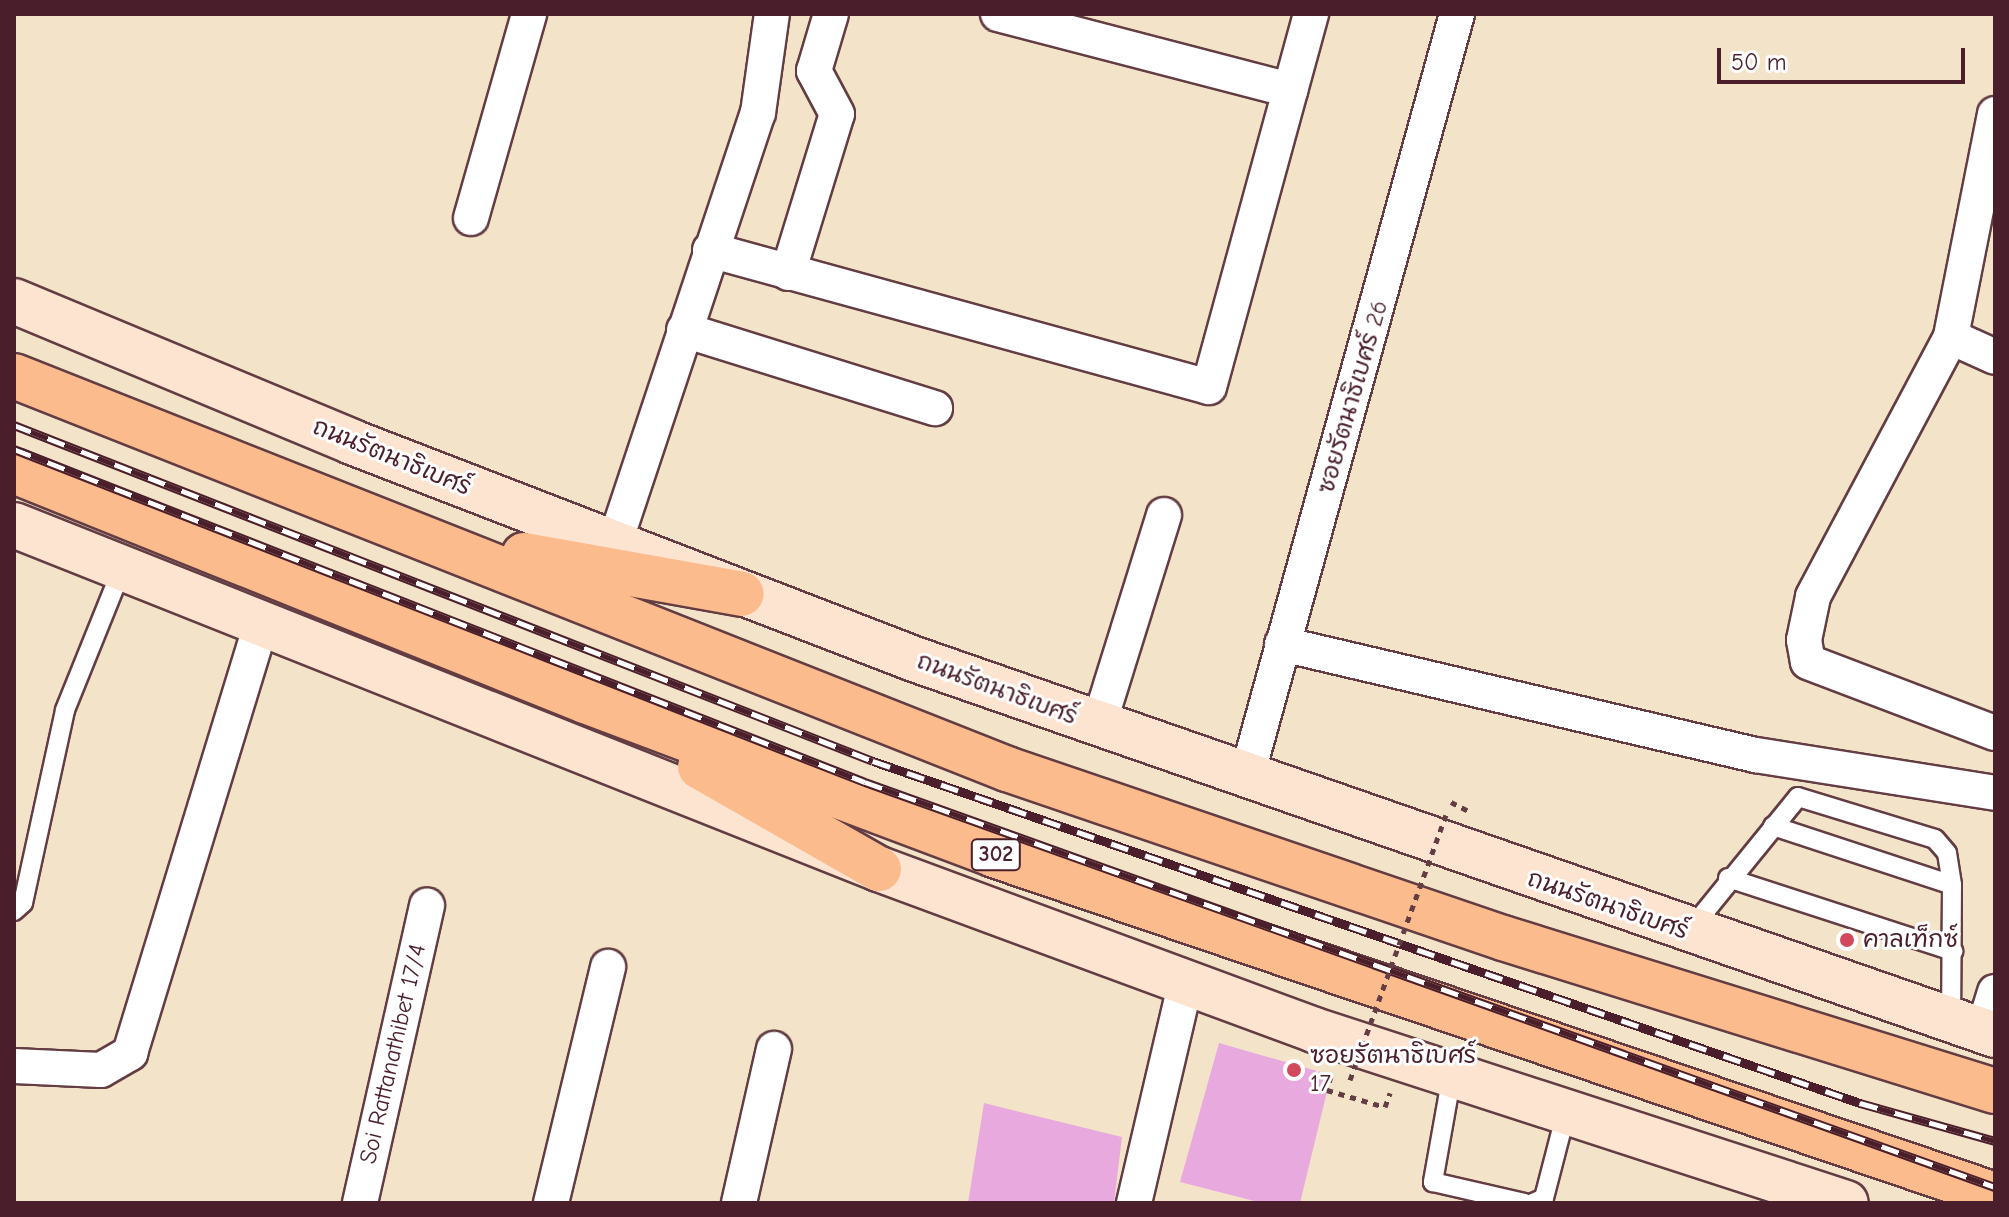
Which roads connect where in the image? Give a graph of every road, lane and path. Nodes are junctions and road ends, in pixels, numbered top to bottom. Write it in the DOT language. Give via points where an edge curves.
graph roads {
  1 [pos="529,14"];
  2 [pos="831,14"];
  3 [pos="998,14"];
  4 [pos="1311,14"];
  5 [pos="1457,14"];
  6 [pos="766,16"];
  7 [pos="1290,90"];
  8 [pos="1994,121"];
  9 [pos="471,218"];
  10 [pos="710,250"];
  11 [pos="788,273"];
  12 [pos="14,301"];
  13 [pos="684,330"];
  14 [pos="1951,337"];
  15 [pos="1995,357"];
  16 [pos="14,376"];
  17 [pos="935,408"];
  18 [pos="14,471"];
  19 [pos="1164,515"];
  20 [pos="14,525"];
  21 [pos="431,538"];
  22 [pos="614,545"];
  23 [pos="122,569"];
  24 [pos="742,594"];
  25 [pos="260,627"];
  26 [pos="1282,644"];
  27 [pos="585,701"];
  28 [pos="1098,727"];
  29 [pos="1995,733"];
  30 [pos="1246,779"];
  31 [pos="1995,793"];
  32 [pos="1446,815"];
  33 [pos="1773,826"];
  34 [pos="879,869"];
  35 [pos="1728,878"];
  36 [pos="1952,885"];
  37 [pos="427,905"];
  38 [pos="14,911"];
  39 [pos="1688,933"];
  40 [pos="1953,951"];
  41 [pos="608,967"];
  42 [pos="1186,981"];
  43 [pos="1981,1020"];
  44 [pos="774,1049"];
  45 [pos="14,1066"];
  46 [pos="1452,1075"];
  47 [pos="1995,1091"];
  48 [pos="1385,1107"];
  49 [pos="1566,1110"];
  50 [pos="1764,1190"];
  51 [pos="1995,1195"];
  52 [pos="360,1203"];
  53 [pos="551,1203"];
  54 [pos="739,1203"];
  55 [pos="1134,1203"];
  56 [pos="1525,1203"];
  57 [pos="1533,1203"];
  58 [pos="1846,1203"];
  1 -- 9 [label="street"];
  2 -- 11 [label="street" via="814,71 837,114"];
  3 -- 7 [label="street"];
  4 -- 7 [label="street"];
  5 -- 26 [label="street, ซอยรัตนาธิเบศร์ 26"];
  6 -- 10 [label="street" via="758,113"];
  7 -- 11 [label="street" via="1209,387"];
  8 -- 14 [label="street"];
  10 -- 11 [label="street"];
  10 -- 13 [label="street"];
  12 -- 22 [label="main road, ถนนรัตนาธิเบศร์"];
  13 -- 17 [label="street"];
  13 -- 22 [label="street"];
  14 -- 15 [label="street"];
  14 -- 29 [label="street" via="1813,597 1804,651 1808,662"];
  16 -- 21 [label="main road"];
  18 -- 27 [label="main road, 302"];
  19 -- 28 [label="street"];
  20 -- 23 [label="main road, 302"];
  21 -- 24 [label="main road"];
  21 -- 47 [label="main road" via="1007,769 1503,938"];
  22 -- 24 [label="main road, ถนนรัตนาธิเบศร์"];
  23 -- 25 [label="main road, 302"];
  23 -- 38 [label="lane" via="65,710 23,903"];
  24 -- 28 [label="main road, ถนนรัตนาธิเบศร์"];
  25 -- 34 [label="main road, 302"];
  25 -- 45 [label="street" via="130,1053 101,1070"];
  26 -- 30 [label="street, ซอยรัตนาธิเบศร์ 26"];
  26 -- 31 [label="street" via="1756,755"];
  27 -- 34 [label="main road"];
  27 -- 51 [label="main road, 302" via="994,855"];
  28 -- 30 [label="main road, ถนนรัตนาธิเบศร์"];
  30 -- 39 [label="main road, ถนนรัตนาธิเบศร์"];
  32 -- 48 [label="path, bridge" via="1350,1080 1331,1075 1327,1090"];
  33 -- 35 [label="lane"];
  33 -- 36 [label="lane"];
  33 -- 36 [label="lane" via="1798,797 1935,839 1947,853"];
  34 -- 42 [label="main road, 302"];
  35 -- 39 [label="lane"];
  35 -- 40 [label="lane"];
  36 -- 40 [label="lane"];
  37 -- 52 [label="street, Soi Rattanathibet 17/4"];
  39 -- 43 [label="main road, ถนนรัตนาธิเบศร์"];
  40 -- 43 [label="lane"];
  41 -- 53 [label="street"];
  42 -- 46 [label="main road, 302"];
  42 -- 55 [label="street"];
  44 -- 54 [label="street"];
  46 -- 49 [label="main road, 302"];
  46 -- 56 [label="lane" via="1433,1182"];
  49 -- 50 [label="main road, 302"];
  49 -- 57 [label="lane" via="1544,1198"];
  50 -- 58 [label="main road, 302"];
}
